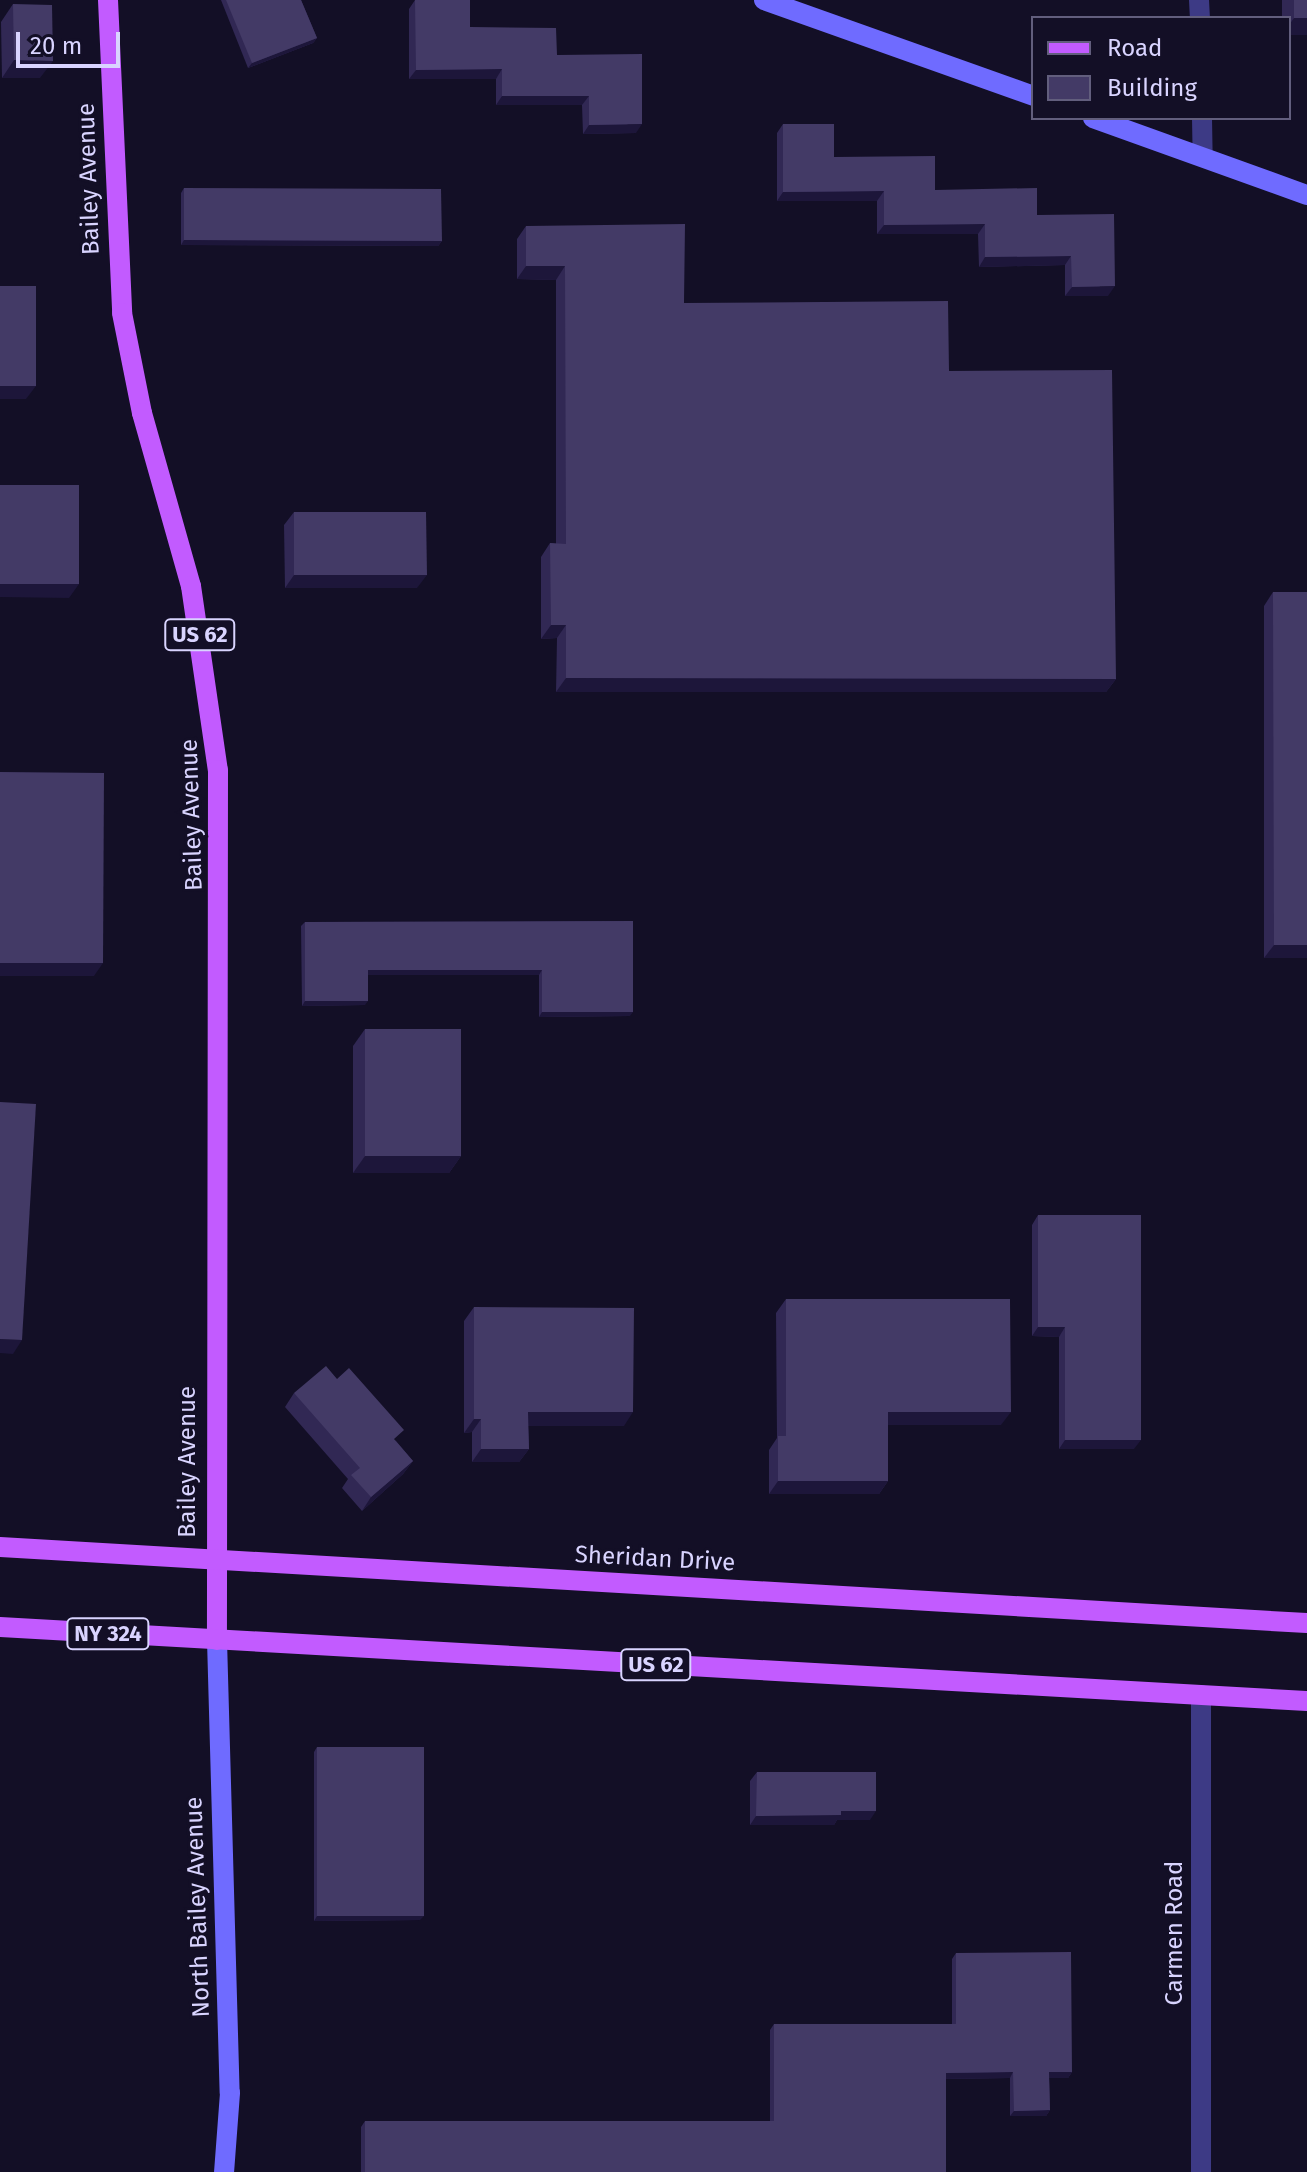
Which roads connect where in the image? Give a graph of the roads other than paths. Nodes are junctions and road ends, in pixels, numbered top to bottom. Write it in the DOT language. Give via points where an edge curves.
graph roads {
  1 [pos="108,0"];
  2 [pos="764,0"];
  3 [pos="1031,95"];
  4 [pos="1099,120"];
  5 [pos="1202,120"];
  6 [pos="1203,157"];
  7 [pos="1307,195"];
  8 [pos="0,1547"];
  9 [pos="214,1560"];
  10 [pos="1307,1623"];
  11 [pos="0,1627"];
  12 [pos="217,1640"];
  13 [pos="1201,1695"];
  14 [pos="1307,1701"];
  15 [pos="224,2172"];
  16 [pos="1201,2172"];
  1 -- 9 [label="main road, Bailey Avenue / US 62" via="122,313 142,413 191,586 218,770"];
  2 -- 3 [label="street"];
  4 -- 6 [label="street"];
  5 -- 6 [label="street"];
  6 -- 7 [label="street"];
  8 -- 9 [label="main road, Sheridan Drive"];
  9 -- 10 [label="main road, Sheridan Drive"];
  9 -- 12 [label="main road, Bailey Avenue / US 62"];
  11 -- 12 [label="main road, NY 324"];
  12 -- 13 [label="main road, US 62"];
  12 -- 15 [label="street, North Bailey Avenue" via="230,2093"];
  13 -- 14 [label="main road, US 62"];
  13 -- 16 [label="street, Carmen Road"];
}
